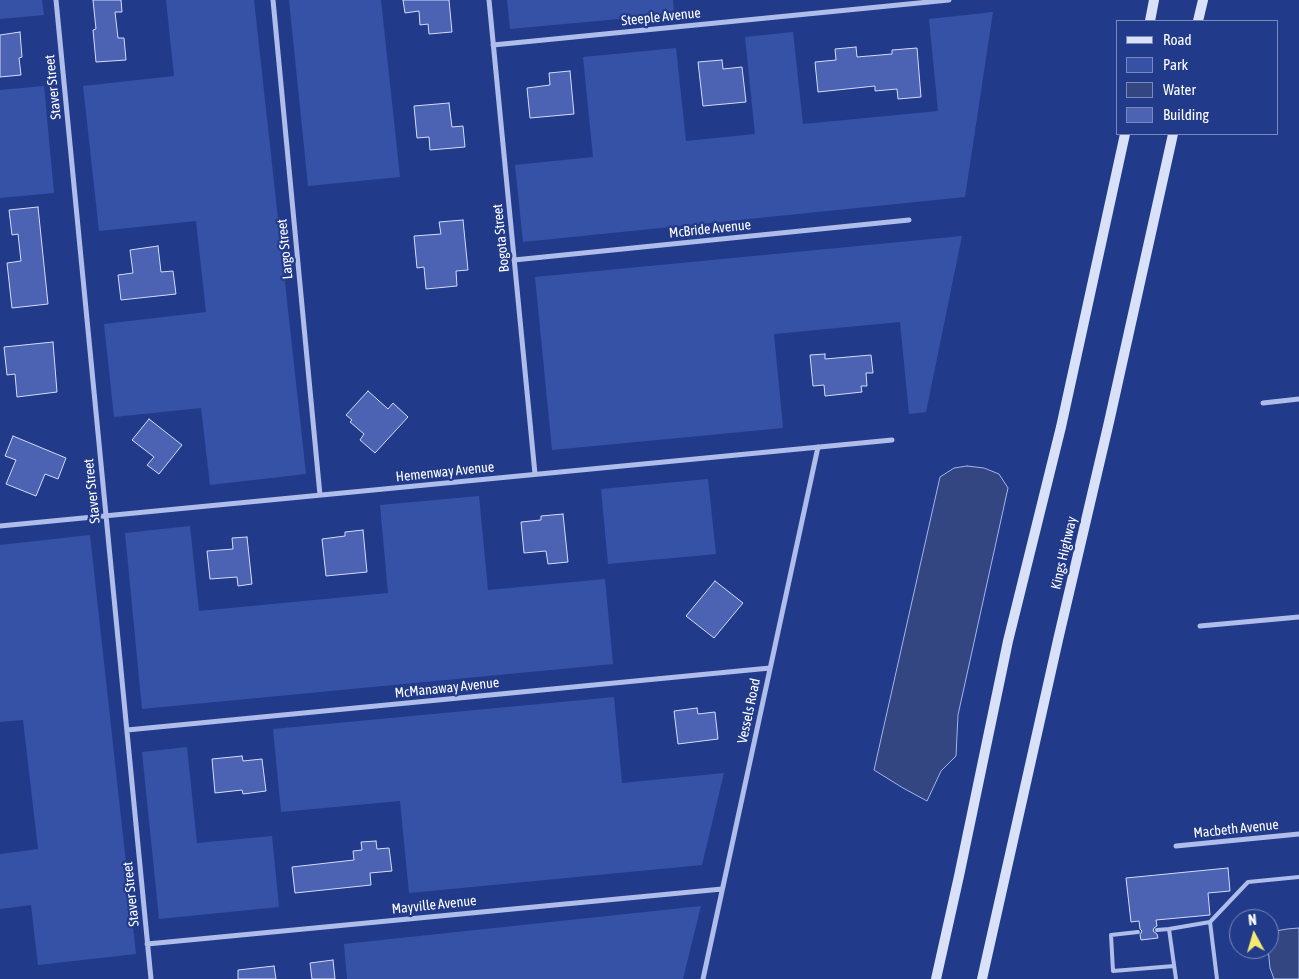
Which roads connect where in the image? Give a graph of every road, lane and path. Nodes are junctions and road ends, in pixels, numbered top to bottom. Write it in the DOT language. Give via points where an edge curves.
graph roads {
  1 [pos="56,0"];
  2 [pos="273,0"];
  3 [pos="489,0"];
  4 [pos="949,0"];
  5 [pos="1154,0"];
  6 [pos="1203,0"];
  7 [pos="1150,20"];
  8 [pos="1198,20"];
  9 [pos="493,45"];
  10 [pos="1125,135"];
  11 [pos="1173,135"];
  12 [pos="909,220"];
  13 [pos="514,260"];
  14 [pos="1299,399"];
  15 [pos="1263,403"];
  16 [pos="892,440"];
  17 [pos="818,447"];
  18 [pos="535,474"];
  19 [pos="320,495"];
  20 [pos="106,516"];
  21 [pos="0,526"];
  22 [pos="1299,616"];
  23 [pos="1200,626"];
  24 [pos="770,668"];
  25 [pos="127,730"];
  26 [pos="1299,834"];
  27 [pos="1176,846"];
  28 [pos="1299,877"];
  29 [pos="722,889"];
  30 [pos="1210,922"];
  31 [pos="1170,929"];
  32 [pos="1157,930"];
  33 [pos="1138,932"];
  34 [pos="147,944"];
  35 [pos="1174,966"];
  36 [pos="151,979"];
  37 [pos="703,979"];
  38 [pos="936,979"];
  39 [pos="982,979"];
  40 [pos="1176,979"];
  41 [pos="1217,979"];
  1 -- 20 [label="street, Staver Street"];
  2 -- 19 [label="street, Largo Street"];
  3 -- 9 [label="street, Bogota Street"];
  4 -- 9 [label="street, Steeple Avenue"];
  5 -- 7 [label="main road"];
  6 -- 8 [label="main road"];
  9 -- 13 [label="street, Bogota Street"];
  10 -- 38 [label="main road" via="1061,427 1008,641"];
  11 -- 39 [label="main road, Kings Highway"];
  12 -- 13 [label="street, McBride Avenue"];
  13 -- 18 [label="street, Bogota Street"];
  14 -- 15 [label="street"];
  16 -- 17 [label="street, Hemenway Avenue"];
  17 -- 18 [label="street, Hemenway Avenue"];
  17 -- 24 [label="street, Vessels Road"];
  18 -- 19 [label="street, Hemenway Avenue"];
  19 -- 20 [label="street, Hemenway Avenue"];
  20 -- 21 [label="street, Hemenway Avenue"];
  20 -- 25 [label="street, Staver Street"];
  22 -- 23 [label="street"];
  24 -- 25 [label="street, McManaway Avenue"];
  24 -- 29 [label="street, Vessels Road"];
  25 -- 34 [label="street, Staver Street"];
  26 -- 27 [label="street, Macbeth Avenue"];
  28 -- 30 [label="lane" via="1248,882"];
  29 -- 34 [label="street, Mayville Avenue"];
  29 -- 37 [label="street, Vessels Road"];
  30 -- 31 [label="lane"];
  30 -- 41 [label="lane"];
  31 -- 32 [label="lane"];
  31 -- 35 [label="lane"];
  33 -- 35 [label="lane" via="1111,935 1113,972"];
  34 -- 36 [label="street, Staver Street"];
  35 -- 40 [label="lane"];
}
